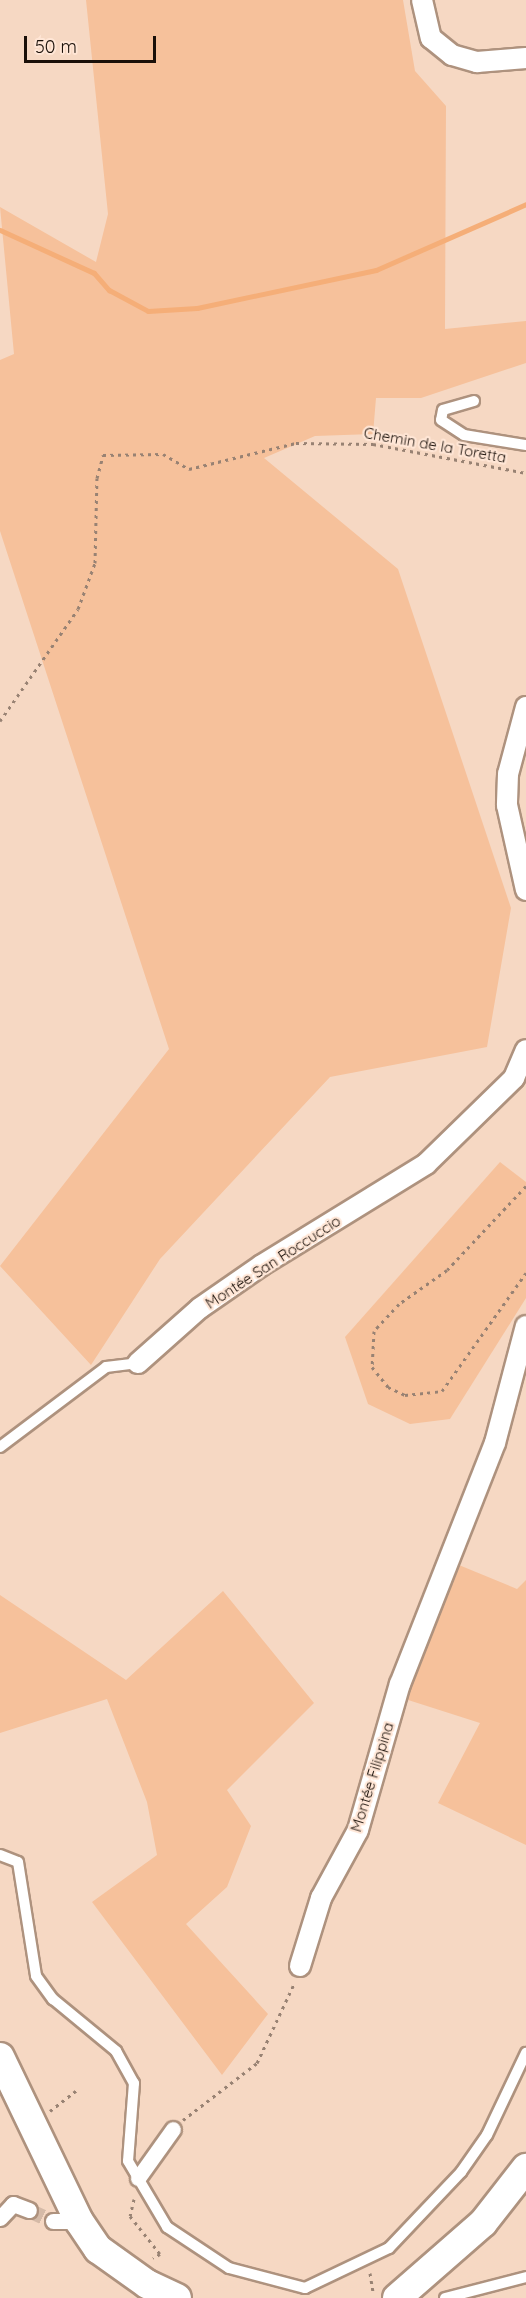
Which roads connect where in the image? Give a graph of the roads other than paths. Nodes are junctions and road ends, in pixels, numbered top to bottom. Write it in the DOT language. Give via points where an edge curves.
graph roads {
  1 [pos="422,0"];
  2 [pos="526,58"];
  3 [pos="474,401"];
  4 [pos="525,446"];
  5 [pos="526,707"];
  6 [pos="526,890"];
  7 [pos="526,1050"];
  8 [pos="526,1326"];
  9 [pos="138,1363"];
  10 [pos="0,1447"];
  11 [pos="5,1855"];
  12 [pos="300,1966"];
  13 [pos="526,2053"];
  14 [pos="5,2074"];
  15 [pos="173,2129"];
  16 [pos="526,2168"];
  17 [pos="134,2185"];
  18 [pos="29,2210"];
  19 [pos="0,2218"];
  20 [pos="526,2277"];
  21 [pos="177,2298"];
  22 [pos="397,2298"];
  23 [pos="445,2298"];
  1 -- 2 [label="street" via="431,38 452,55 477,62"];
  3 -- 4 [label="lane" via="443,410 441,420 464,435"];
  5 -- 6 [label="street" via="508,774 507,805"];
  7 -- 9 [label="street, Montée San Roccuccio" via="514,1078 434,1158 262,1265 200,1308"];
  8 -- 12 [label="street, Montée Filippina" via="495,1443 400,1683 358,1830 321,1898"];
  9 -- 10 [label="lane, Montée San Roccuccio" via="106,1367"];
  11 -- 17 [label="lane" via="18,1862 36,1976 53,1999 116,2051 135,2083 128,2162"];
  13 -- 17 [label="lane" via="487,2135 461,2172 388,2248 305,2288 229,2268 182,2242"];
  14 -- 21 [label="main road" via="61,2179 66,2221 116,2265"];
  15 -- 17 [label="street"];
  16 -- 22 [label="main road" via="483,2223"];
  18 -- 19 [label="street" via="13,2204"];
  20 -- 23 [label="lane"];
}
